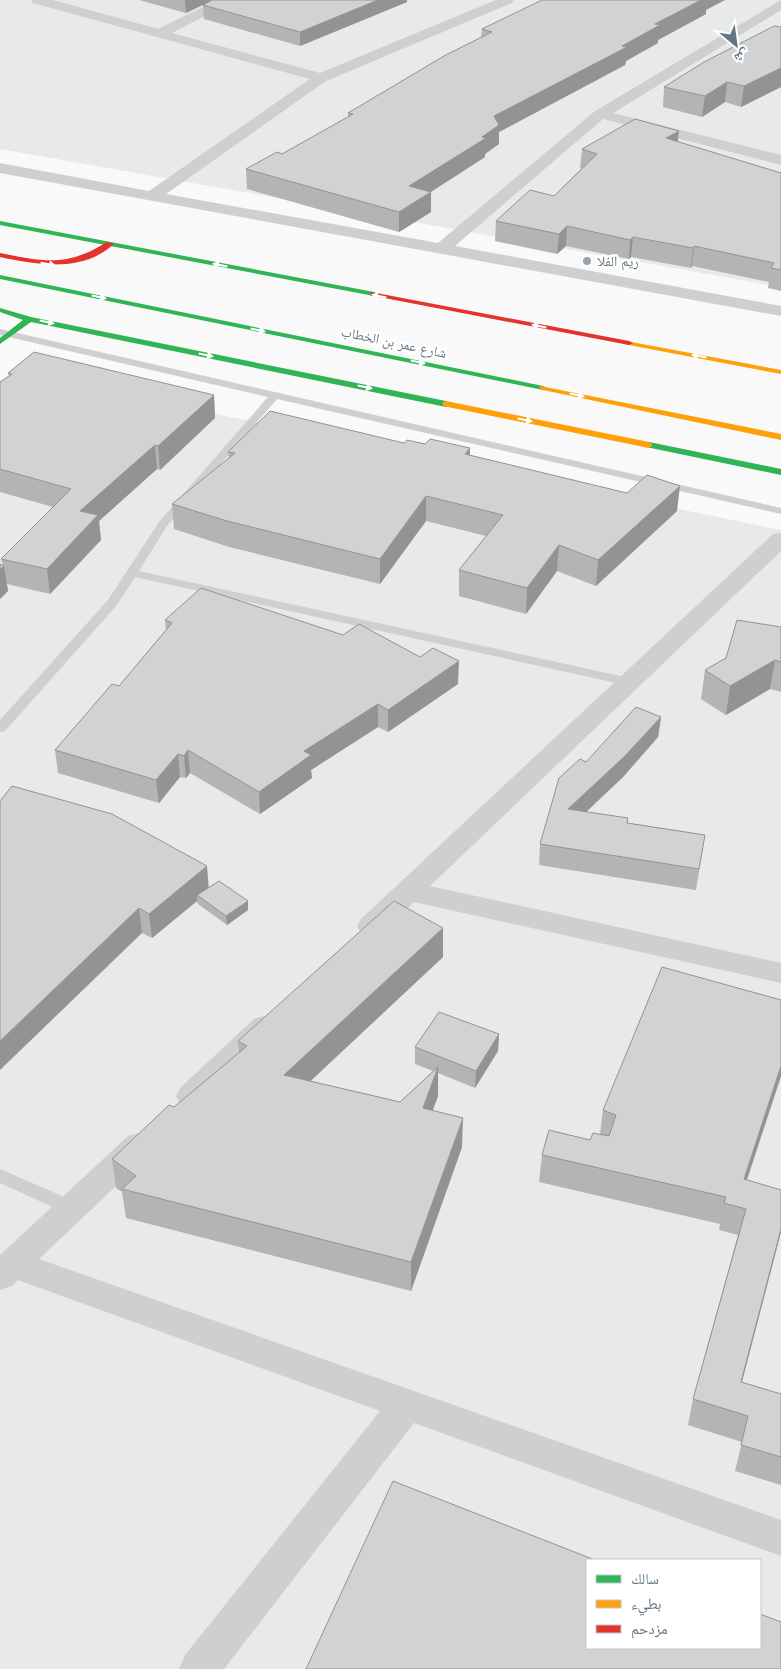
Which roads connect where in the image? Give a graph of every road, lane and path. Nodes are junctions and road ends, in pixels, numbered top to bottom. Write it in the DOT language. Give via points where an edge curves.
graph roads {
  1 [pos="38,0"];
  2 [pos="228,0"];
  3 [pos="507,0"];
  4 [pos="781,4"];
  5 [pos="160,33"];
  6 [pos="321,78"];
  7 [pos="600,114"];
  8 [pos="781,160"];
  9 [pos="0,168"];
  10 [pos="152,196"];
  11 [pos="0,223"];
  12 [pos="110,244"];
  13 [pos="442,249"];
  14 [pos="0,254"];
  15 [pos="0,277"];
  16 [pos="0,310"];
  17 [pos="781,311"];
  18 [pos="29,318"];
  19 [pos="5,333"];
  20 [pos="0,342"];
  21 [pos="781,374"];
  22 [pos="275,395"];
  23 [pos="709,422"];
  24 [pos="781,433"];
  25 [pos="781,437"];
  26 [pos="781,472"];
  27 [pos="781,511"];
  28 [pos="781,539"];
  29 [pos="133,573"];
  30 [pos="630,682"];
  31 [pos="0,728"];
  32 [pos="408,891"];
  33 [pos="351,945"];
  34 [pos="781,973"];
  35 [pos="280,1012"];
  36 [pos="0,1176"];
  37 [pos="72,1208"];
  38 [pos="6,1270"];
  39 [pos="408,1403"];
  40 [pos="781,1538"];
  41 [pos="199,1669"];
  1 -- 5 [label="street"];
  2 -- 5 [label="street"];
  3 -- 6 [label="street"];
  4 -- 7 [label="street"];
  5 -- 6 [label="street"];
  6 -- 10 [label="street"];
  7 -- 8 [label="street"];
  7 -- 13 [label="street"];
  9 -- 10 [label="street"];
  10 -- 13 [label="street"];
  11 -- 12 [label="main road"];
  14 -- 12 [label="main road, one-way" via="54,266 74,264 99,253"];
  21 -- 12 [label="main road, one-way"];
  13 -- 17 [label="street"];
  15 -- 23 [label="main road, شارع عمر بن الخطاب, one-way"];
  16 -- 18 [label="main road"];
  18 -- 19 [label="main road"];
  18 -- 26 [label="main road, one-way"];
  19 -- 20 [label="main road"];
  19 -- 22 [label="lane"];
  22 -- 27 [label="lane"];
  22 -- 29 [label="lane" via="164,524"];
  23 -- 24 [label="main road"];
  23 -- 25 [label="main road, شارع عمر بن الخطاب"];
  28 -- 30 [label="street"];
  29 -- 30 [label="lane"];
  29 -- 31 [label="lane" via="113,602"];
  30 -- 32 [label="street"];
  32 -- 33 [label="street"];
  32 -- 34 [label="street"];
  35 -- 37 [label="street"];
  36 -- 37 [label="lane"];
  37 -- 38 [label="street"];
  38 -- 39 [label="street"];
  39 -- 40 [label="street"];
  39 -- 41 [label="street"];
}
